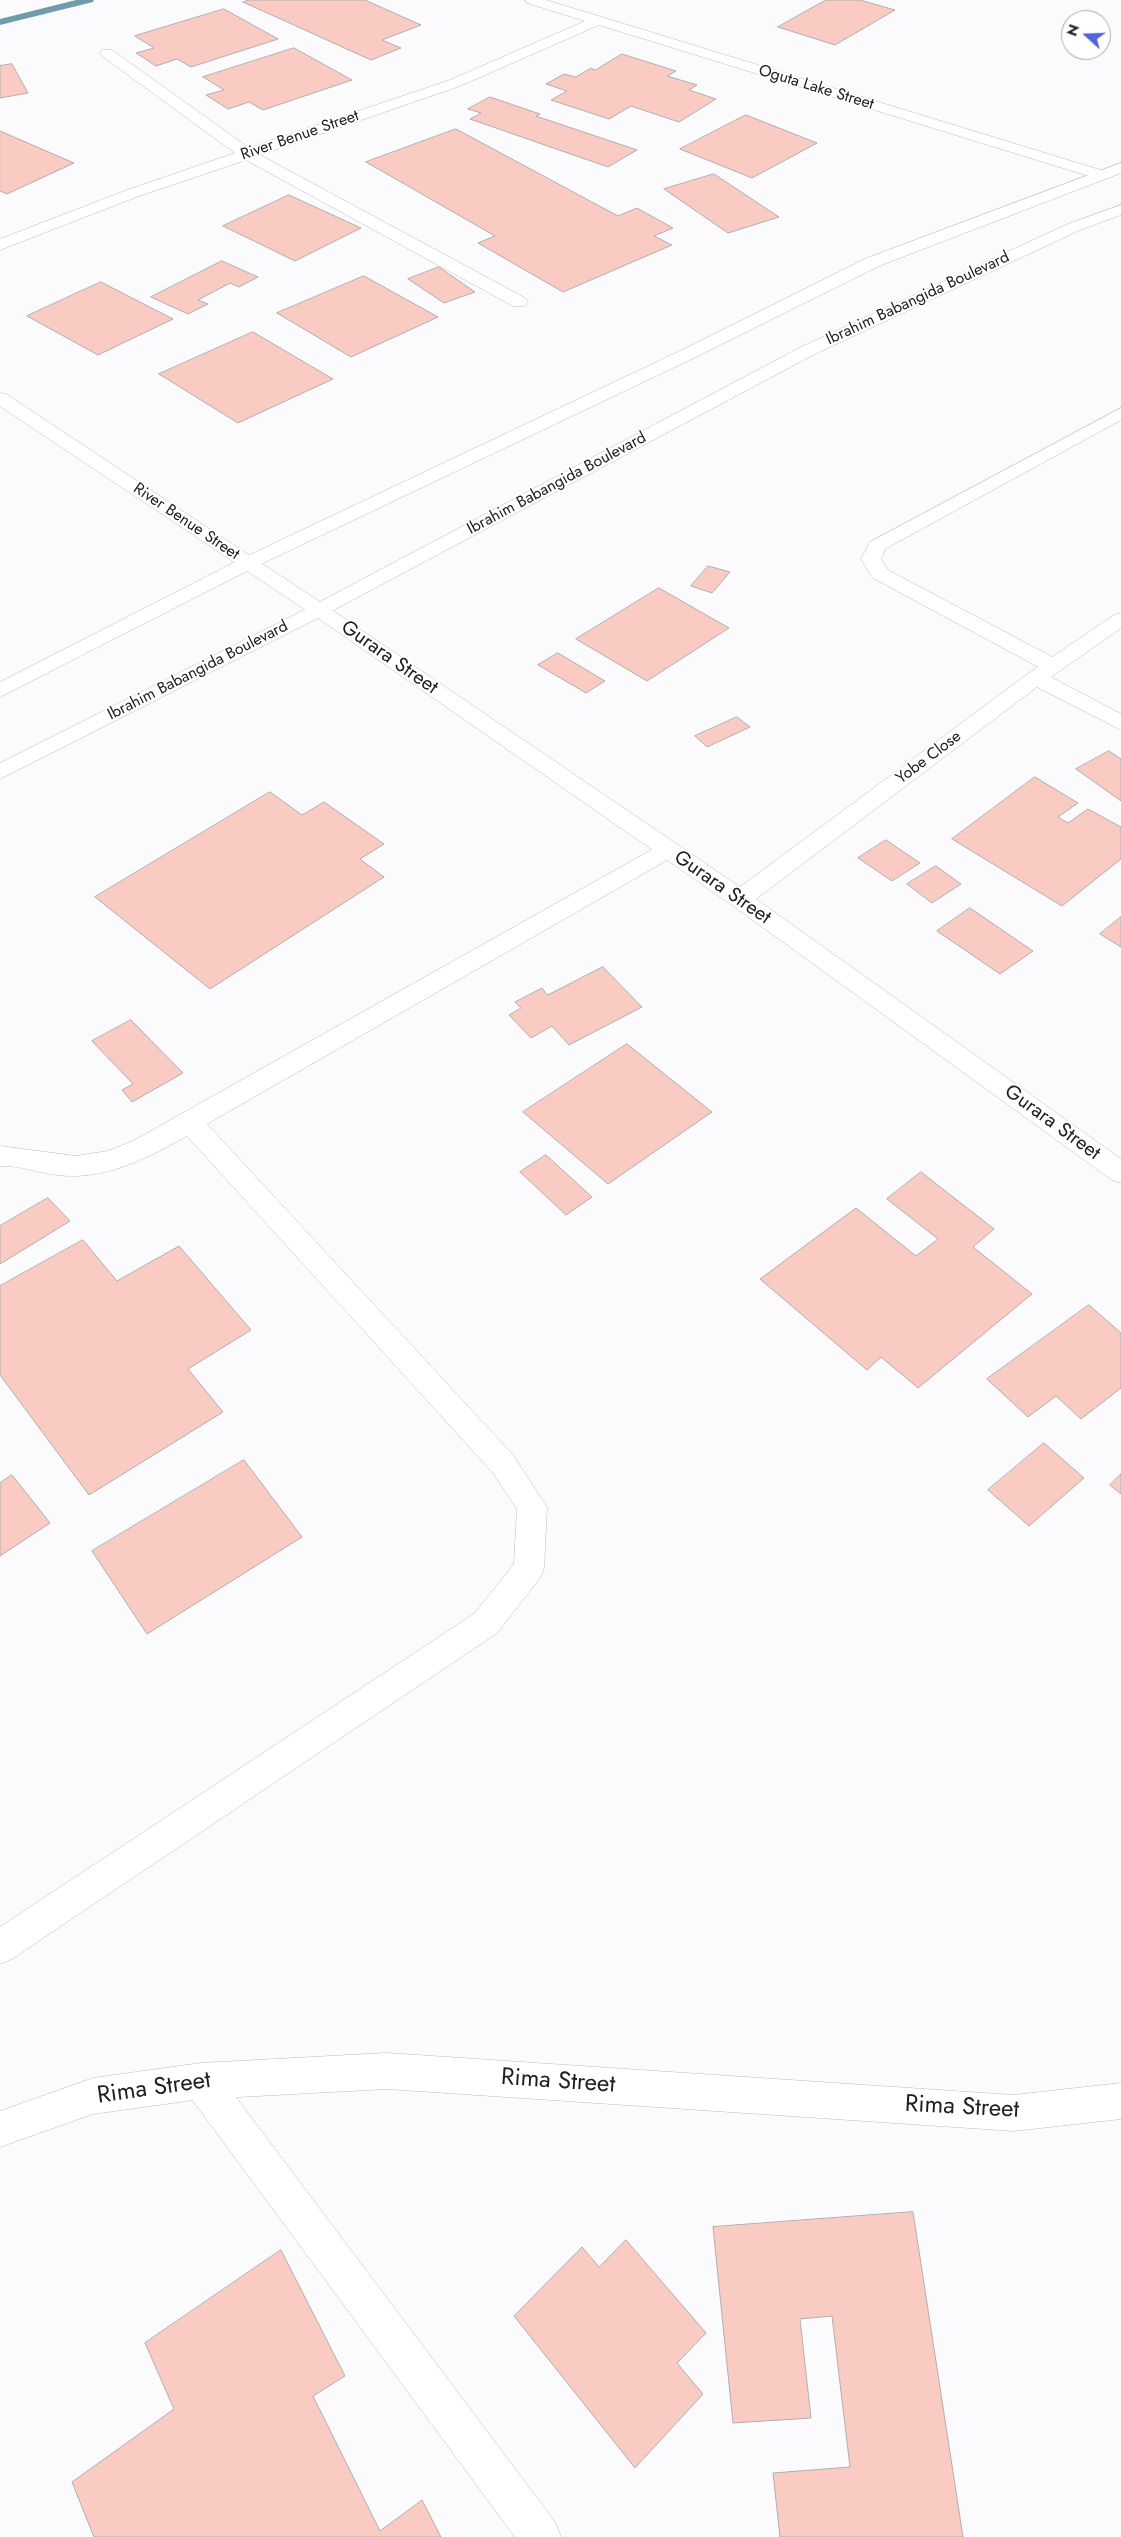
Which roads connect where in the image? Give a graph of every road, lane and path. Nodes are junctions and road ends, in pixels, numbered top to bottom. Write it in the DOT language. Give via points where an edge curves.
graph roads {
  1 [pos="532,0"];
  2 [pos="597,20"];
  3 [pos="107,53"];
  4 [pos="247,154"];
  5 [pos="1121,168"];
  6 [pos="1101,176"];
  7 [pos="1121,210"];
  8 [pos="0,245"];
  9 [pos="519,302"];
  10 [pos="0,398"];
  11 [pos="1121,413"];
  12 [pos="248,562"];
  13 [pos="319,610"];
  14 [pos="1121,619"];
  15 [pos="1045,672"];
  16 [pos="0,690"];
  17 [pos="1121,723"];
  18 [pos="0,772"];
  19 [pos="668,850"];
  20 [pos="740,899"];
  21 [pos="190,1122"];
  22 [pos="0,1156"];
  23 [pos="1121,1172"];
  24 [pos="0,1947"];
  25 [pos="201,2081"];
  26 [pos="1121,2101"];
  27 [pos="0,2128"];
  28 [pos="540,2537"];
  1 -- 2 [label="street, Oguta Lake Street"];
  2 -- 4 [label="street, River Benue Street" via="455,83"];
  2 -- 6 [label="street, Oguta Lake Street"];
  3 -- 4 [label="street"];
  4 -- 8 [label="street, River Benue Street" via="133,193"];
  4 -- 9 [label="street"];
  5 -- 6 [label="street"];
  6 -- 12 [label="street" via="874,262 690,353"];
  7 -- 13 [label="street, Ibrahim Babangida Boulevard" via="1074,227 807,350"];
  10 -- 12 [label="street, River Benue Street"];
  11 -- 15 [label="street" via="877,546 871,560 880,574"];
  12 -- 13 [label="street, River Benue Street"];
  12 -- 16 [label="street"];
  13 -- 18 [label="street, Ibrahim Babangida Boulevard"];
  13 -- 19 [label="street, Gurara Street"];
  14 -- 15 [label="street, Yobe Close"];
  15 -- 17 [label="street"];
  15 -- 20 [label="street, Yobe Close"];
  19 -- 20 [label="street, Gurara Street"];
  19 -- 21 [label="street"];
  20 -- 23 [label="street, Gurara Street"];
  21 -- 22 [label="street" via="119,1160 90,1167 57,1165 13,1155"];
  21 -- 24 [label="street" via="503,1464 532,1507 528,1568 486,1623"];
  25 -- 26 [label="street, Rima Street" via="387,2071 1014,2113"];
  25 -- 27 [label="street, Rima Street" via="93,2096"];
  25 -- 28 [label="street"];
}
